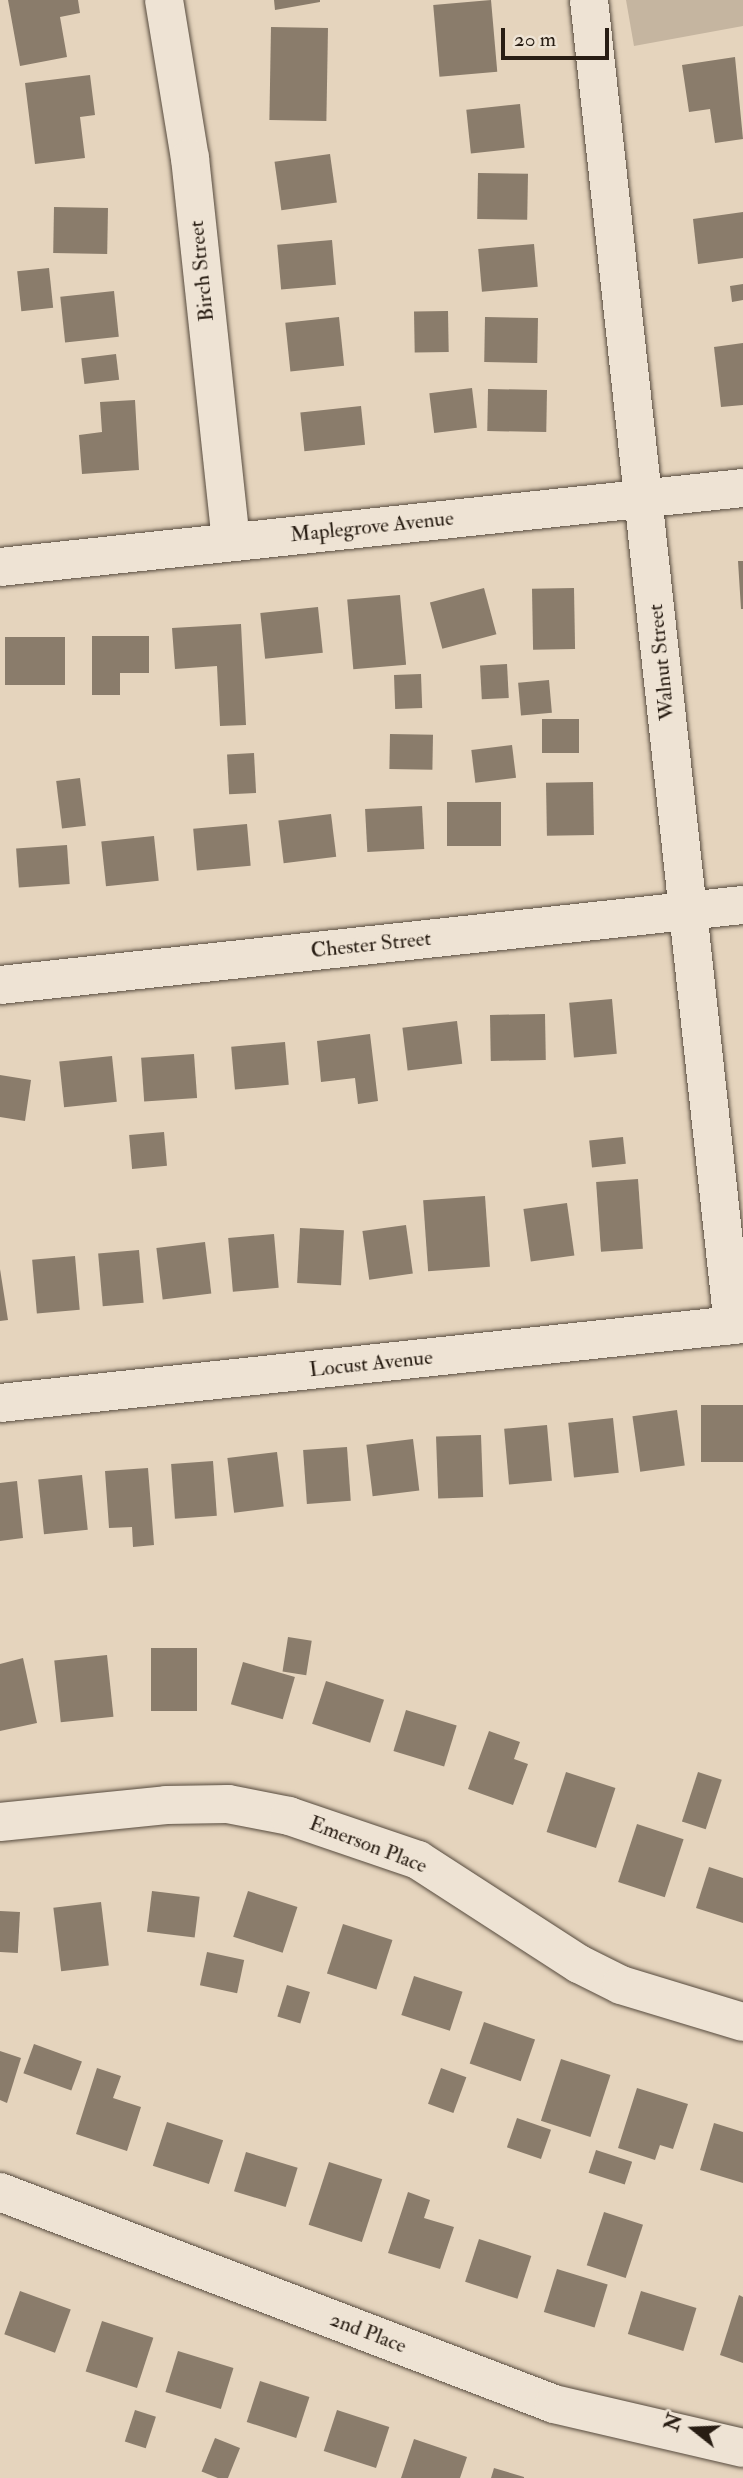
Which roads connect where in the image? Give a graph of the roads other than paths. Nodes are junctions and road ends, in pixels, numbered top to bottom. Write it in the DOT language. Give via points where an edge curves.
graph roads {
  1 [pos="164,0"];
  2 [pos="589,0"];
  3 [pos="743,488"];
  4 [pos="644,498"];
  5 [pos="231,542"];
  6 [pos="0,567"];
  7 [pos="743,905"];
  8 [pos="689,911"];
  9 [pos="0,985"];
  10 [pos="738,1324"];
  11 [pos="0,1404"];
  12 [pos="0,1822"];
  13 [pos="743,2022"];
  14 [pos="0,2192"];
  15 [pos="743,2448"];
  1 -- 5 [label="street, Birch Street" via="190,158"];
  2 -- 4 [label="street, Walnut Street"];
  3 -- 4 [label="street, Maplegrove Avenue"];
  4 -- 5 [label="street, Maplegrove Avenue"];
  4 -- 8 [label="street, Walnut Street"];
  5 -- 6 [label="street, Maplegrove Avenue"];
  7 -- 8 [label="street, Chester Street"];
  8 -- 9 [label="street, Chester Street"];
  8 -- 10 [label="street, Walnut Street"];
  10 -- 11 [label="street, Locust Avenue"];
  12 -- 13 [label="street, Emerson Place" via="166,1805 228,1804 289,1815 418,1860 621,1985"];
  14 -- 15 [label="street, 2nd Place" via="554,2404"];
}
